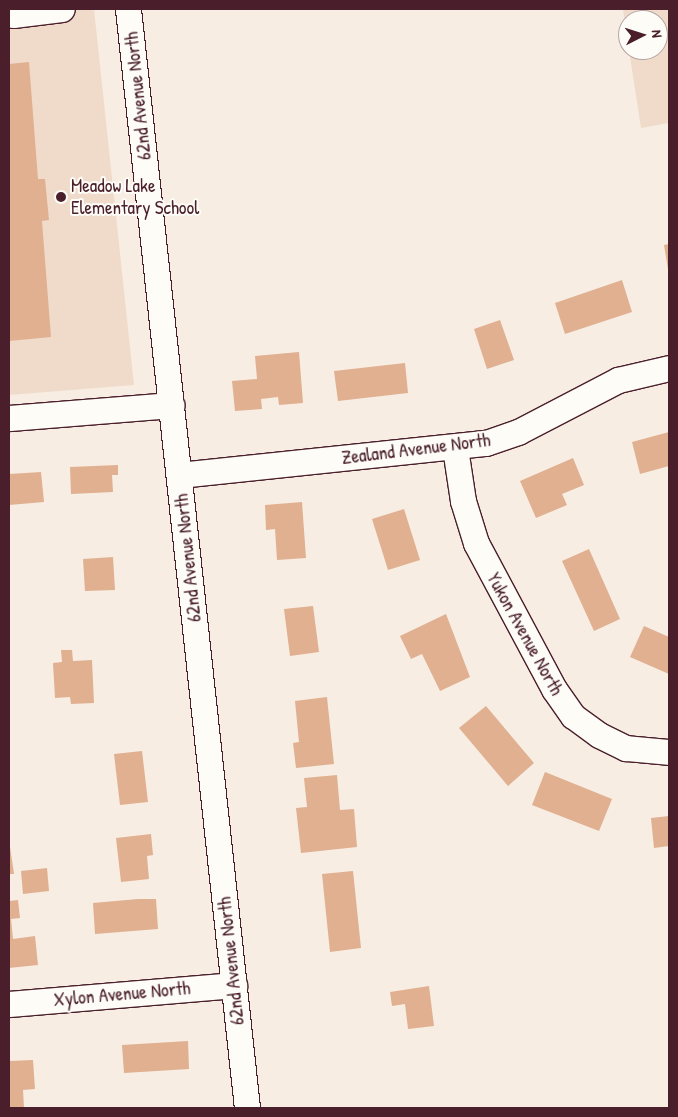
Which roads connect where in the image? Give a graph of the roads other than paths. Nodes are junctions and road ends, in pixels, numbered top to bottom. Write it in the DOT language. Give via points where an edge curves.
graph roads {
  1 [pos="12,9"];
  2 [pos="62,9"];
  3 [pos="128,9"];
  4 [pos="669,368"];
  5 [pos="171,405"];
  6 [pos="9,418"];
  7 [pos="455,448"];
  8 [pos="179,476"];
  9 [pos="669,752"];
  10 [pos="234,985"];
  11 [pos="9,1004"];
  12 [pos="246,1108"];
  1 -- 2 [label="street" via="13,15"];
  3 -- 5 [label="street, 62nd Avenue North"];
  4 -- 7 [label="street, Zealand Avenue North" via="618,380 518,432"];
  5 -- 6 [label="street"];
  5 -- 8 [label="street, 62nd Avenue North"];
  7 -- 8 [label="street, Zealand Avenue North"];
  7 -- 9 [label="street, Yukon Avenue North" via="463,501 476,543 554,689 573,716 599,735 626,748"];
  8 -- 10 [label="street, 62nd Avenue North"];
  10 -- 11 [label="street, Xylon Avenue North"];
  10 -- 12 [label="street, 62nd Avenue North"];
}
